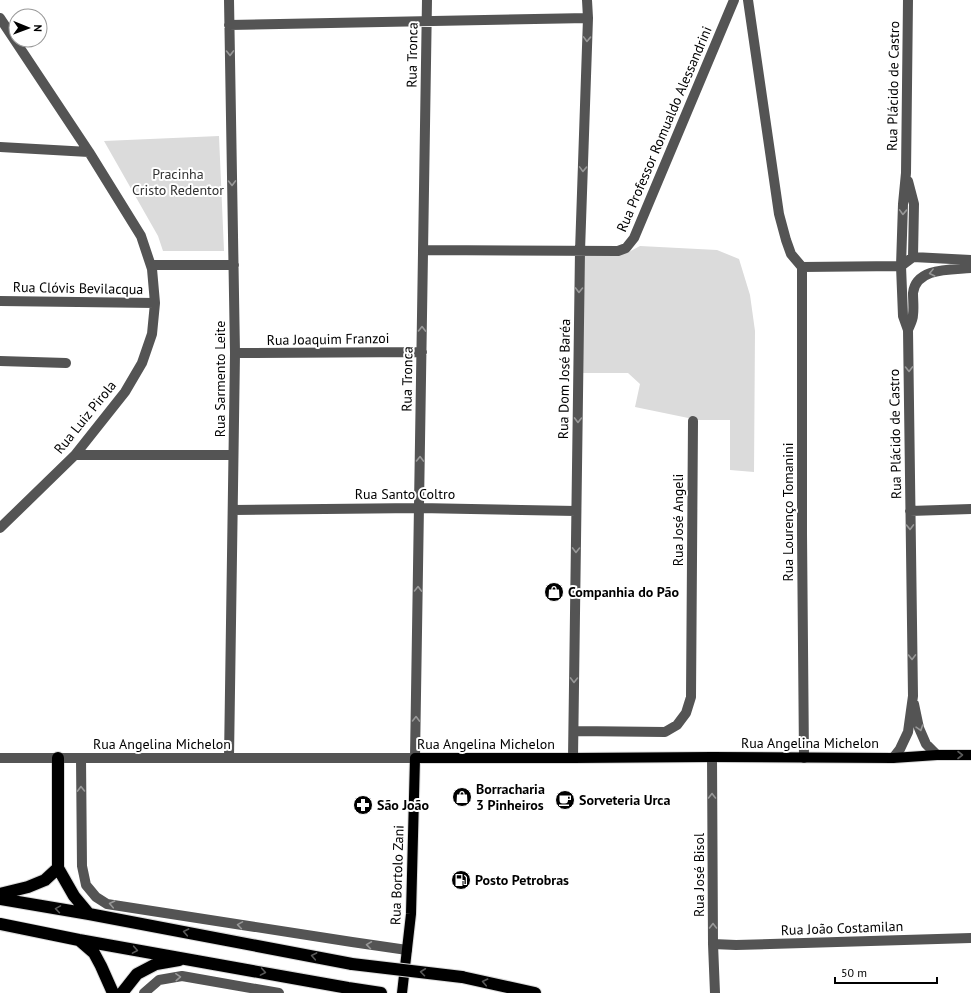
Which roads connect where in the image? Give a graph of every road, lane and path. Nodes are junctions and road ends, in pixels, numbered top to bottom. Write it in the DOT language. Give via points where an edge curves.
graph roads {
  1 [pos="229,0"];
  2 [pos="427,0"];
  3 [pos="588,0"];
  4 [pos="734,0"];
  5 [pos="748,0"];
  6 [pos="908,0"];
  7 [pos="0,18"];
  8 [pos="588,18"];
  9 [pos="427,21"];
  10 [pos="229,25"];
  11 [pos="0,148"];
  12 [pos="88,152"];
  13 [pos="906,173"];
  14 [pos="423,250"];
  15 [pos="580,251"];
  16 [pos="913,257"];
  17 [pos="971,260"];
  18 [pos="151,265"];
  19 [pos="234,265"];
  20 [pos="901,266"];
  21 [pos="802,267"];
  22 [pos="971,268"];
  23 [pos="0,301"];
  24 [pos="155,303"];
  25 [pos="908,330"];
  26 [pos="422,352"];
  27 [pos="235,354"];
  28 [pos="0,361"];
  29 [pos="66,363"];
  30 [pos="693,421"];
  31 [pos="233,454"];
  32 [pos="75,455"];
  33 [pos="419,508"];
  34 [pos="971,509"];
  35 [pos="233,510"];
  36 [pos="576,511"];
  37 [pos="910,511"];
  38 [pos="0,528"];
  39 [pos="913,696"];
  40 [pos="574,731"];
  41 [pos="937,755"];
  42 [pos="971,755"];
  43 [pos="712,757"];
  44 [pos="0,758"];
  45 [pos="58,758"];
  46 [pos="81,758"];
  47 [pos="229,758"];
  48 [pos="415,758"];
  49 [pos="573,758"];
  50 [pos="804,758"];
  51 [pos="893,758"];
  52 [pos="58,868"];
  53 [pos="0,894"];
  54 [pos="0,899"];
  55 [pos="89,914"];
  56 [pos="0,924"];
  57 [pos="971,938"];
  58 [pos="79,940"];
  59 [pos="713,944"];
  60 [pos="408,950"];
  61 [pos="185,958"];
  62 [pos="113,993"];
  63 [pos="122,993"];
  64 [pos="144,993"];
  65 [pos="279,993"];
  66 [pos="381,993"];
  67 [pos="402,993"];
  68 [pos="535,993"];
  69 [pos="715,993"];
  1 -- 10 [label="street, Rua Sarmento Leite"];
  2 -- 9 [label="street, Rua Tronca"];
  3 -- 8 [label="street, Rua Dom José Baréa"];
  4 -- 15 [label="street, Rua Professor Romualdo Alessandrini" via="634,238 626,248 618,251"];
  5 -- 21 [label="street" via="778,214 791,254"];
  6 -- 13 [label="street, Rua Plácido de Castro"];
  7 -- 12 [label="street, Rua Luiz Pirola"];
  8 -- 9 [label="street"];
  8 -- 15 [label="street, Rua Dom José Baréa, one-way"];
  9 -- 10 [label="street"];
  9 -- 14 [label="street, Rua Tronca"];
  10 -- 19 [label="street, Rua Sarmento Leite, one-way"];
  11 -- 12 [label="street"];
  12 -- 18 [label="street, Rua Luiz Pirola" via="141,236"];
  13 -- 16 [label="street, Rua Plácido de Castro" via="914,204"];
  13 -- 20 [label="street, Rua Plácido de Castro, one-way"];
  14 -- 15 [label="street, Rua Professor Romualdo Alessandrini"];
  26 -- 14 [label="street, Rua Tronca, one-way"];
  15 -- 36 [label="street, Rua Dom José Baréa, one-way"];
  16 -- 17 [label="street"];
  16 -- 20 [label="street"];
  18 -- 19 [label="street"];
  18 -- 24 [label="street, Rua Luiz Pirola"];
  19 -- 27 [label="street, Rua Sarmento Leite"];
  20 -- 21 [label="street"];
  20 -- 25 [label="street, Rua Plácido de Castro" via="902,316"];
  21 -- 50 [label="street, Rua Lourenço Tomanini"];
  22 -- 25 [label="street, one-way" via="932,272 923,276 913,292 913,316"];
  23 -- 24 [label="street, Rua Clóvis Bevilacqua"];
  24 -- 32 [label="street, Rua Luiz Pirola" via="152,334 142,363 125,392"];
  25 -- 37 [label="street, Rua Plácido de Castro, one-way"];
  26 -- 27 [label="street, Rua Joaquim Franzoi"];
  33 -- 26 [label="street, Rua Tronca, one-way"];
  27 -- 31 [label="street, Rua Sarmento Leite"];
  28 -- 29 [label="street"];
  30 -- 40 [label="street, Rua José Angeli" via="691,697 686,713 677,726 665,732"];
  31 -- 32 [label="street"];
  31 -- 35 [label="street, Rua Sarmento Leite"];
  32 -- 38 [label="street, Rua Luiz Pirola"];
  33 -- 35 [label="street, Rua Santo Coltro"];
  33 -- 36 [label="street, Rua Santo Coltro"];
  48 -- 33 [label="street, Rua Tronca, one-way"];
  34 -- 37 [label="street"];
  35 -- 47 [label="street, Rua Sarmento Leite"];
  36 -- 40 [label="street, Rua Dom José Baréa, one-way"];
  37 -- 39 [label="street, Rua Plácido de Castro, one-way"];
  39 -- 41 [label="street, Rua Plácido de Castro, one-way" via="919,728 926,744"];
  39 -- 51 [label="street, Rua Plácido de Castro" via="908,732"];
  40 -- 49 [label="street, Rua Dom José Baréa"];
  41 -- 42 [label="main road, Rua Angelina Michelon, one-way"];
  41 -- 51 [label="main road, Rua Angelina Michelon"];
  43 -- 49 [label="main road, Rua Angelina Michelon"];
  43 -- 50 [label="main road, Rua Angelina Michelon"];
  59 -- 43 [label="street, Rua José Bisol, one-way"];
  44 -- 45 [label="street, Rua Angelina Michelon"];
  45 -- 46 [label="street, Rua Angelina Michelon"];
  45 -- 52 [label="highway"];
  46 -- 47 [label="street, Rua Angelina Michelon"];
  60 -- 46 [label="street, one-way" via="107,904 96,897 86,885 82,866"];
  47 -- 48 [label="street, Rua Angelina Michelon"];
  48 -- 49 [label="main road, Rua Angelina Michelon"];
  48 -- 60 [label="main road, Rua Bortolo Zani"];
  50 -- 51 [label="main road, Rua Angelina Michelon"];
  52 -- 53 [label="highway" via="45,880"];
  52 -- 55 [label="highway" via="74,896"];
  55 -- 54 [label="highway, one-way"];
  68 -- 55 [label="highway, one-way, bridge" via="462,977 352,964"];
  56 -- 58 [label="highway"];
  57 -- 59 [label="street, Rua João Costamilan"];
  58 -- 61 [label="highway, one-way"];
  58 -- 62 [label="highway" via="94,953"];
  59 -- 69 [label="street, Rua José Bisol"];
  60 -- 67 [label="main road, Rua Bortolo Zani"];
  61 -- 63 [label="highway" via="156,964 137,974"];
  61 -- 66 [label="highway, one-way"];
  64 -- 65 [label="street, one-way" via="159,980 182,976"];
}
